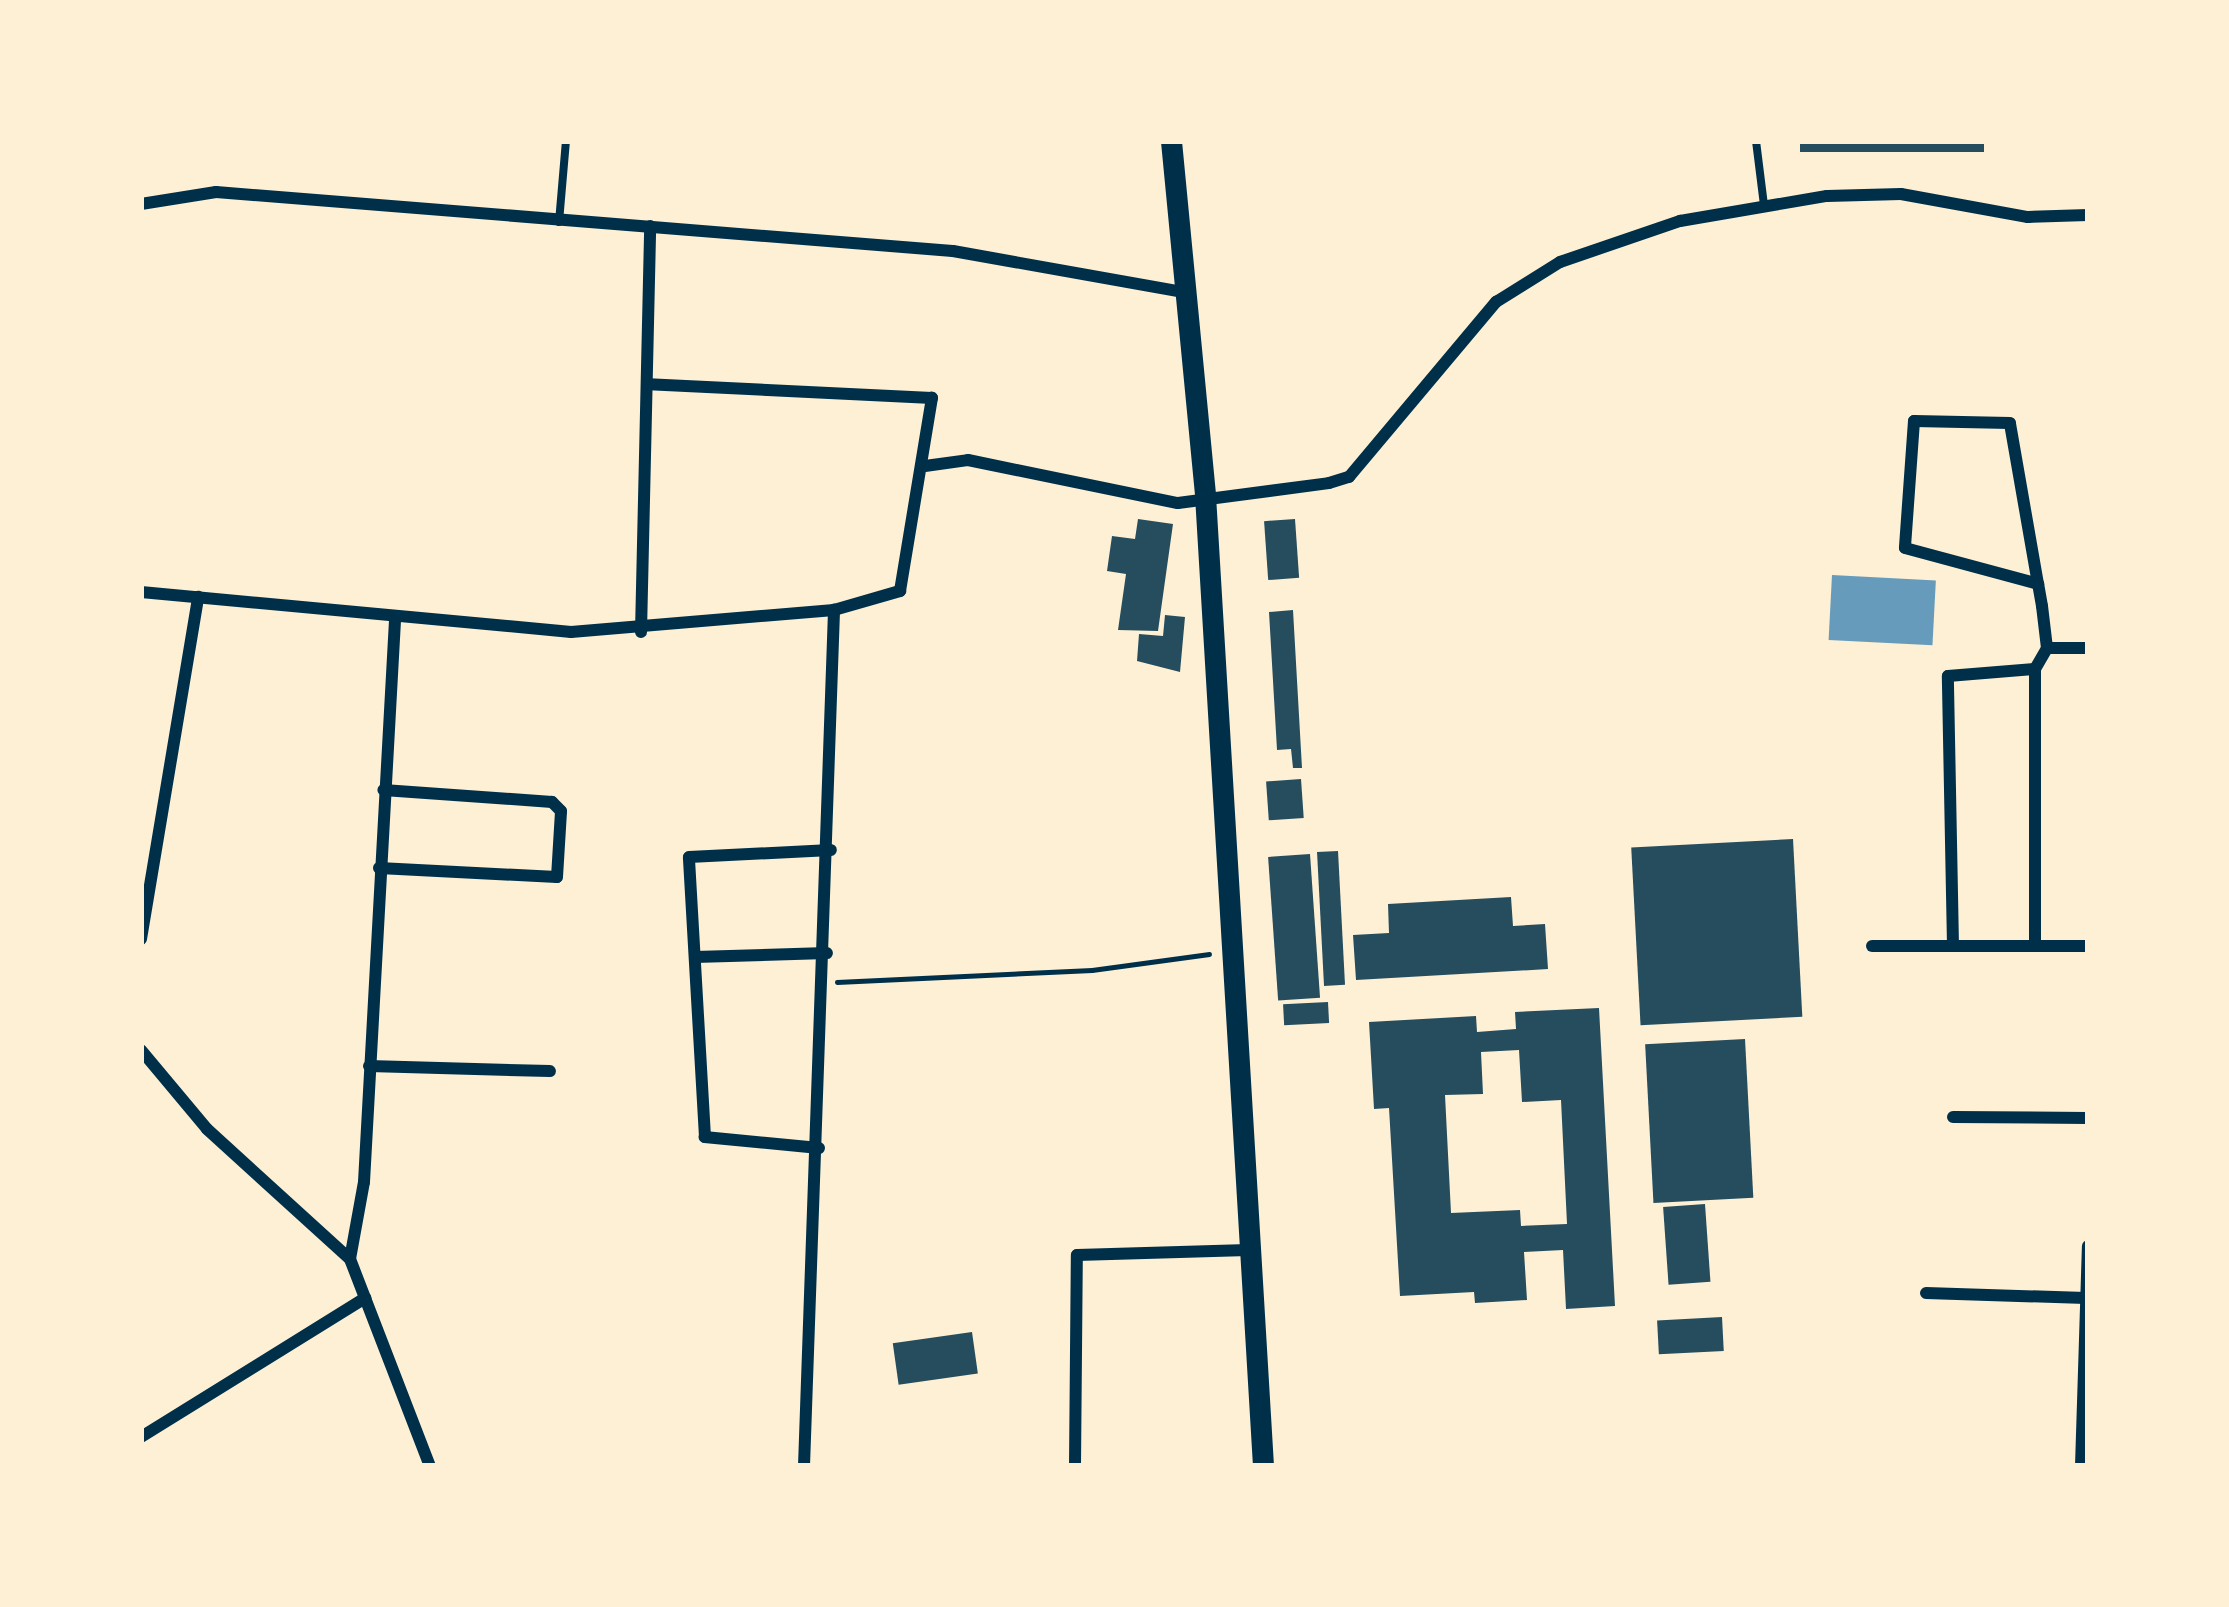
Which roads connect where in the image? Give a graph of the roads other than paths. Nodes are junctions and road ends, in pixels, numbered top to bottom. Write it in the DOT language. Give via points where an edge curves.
graph roads {
  1 [pos="566,141"];
  2 [pos="1171,141"];
  3 [pos="1756,141"];
  4 [pos="141,204"];
  5 [pos="1764,205"];
  6 [pos="2088,215"];
  7 [pos="559,223"];
  8 [pos="650,226"];
  9 [pos="1190,293"];
  10 [pos="649,384"];
  11 [pos="925,466"];
  12 [pos="1205,495"];
  13 [pos="2038,584"];
  14 [pos="141,592"];
  15 [pos="198,597"];
  16 [pos="835,610"];
  17 [pos="394,620"];
  18 [pos="641,632"];
  19 [pos="2047,648"];
  20 [pos="2088,648"];
  21 [pos="2035,669"];
  22 [pos="383,790"];
  23 [pos="831,850"];
  24 [pos="379,868"];
  25 [pos="141,939"];
  26 [pos="1872,946"];
  27 [pos="1952,946"];
  28 [pos="2035,946"];
  29 [pos="2088,946"];
  30 [pos="827,953"];
  31 [pos="695,958"];
  32 [pos="141,1050"];
  33 [pos="369,1066"];
  34 [pos="550,1071"];
  35 [pos="1953,1117"];
  36 [pos="2088,1118"];
  37 [pos="820,1148"];
  38 [pos="2088,1246"];
  39 [pos="1249,1250"];
  40 [pos="350,1259"];
  41 [pos="1926,1293"];
  42 [pos="365,1298"];
  43 [pos="2086,1298"];
  44 [pos="141,1436"];
  45 [pos="430,1466"];
  46 [pos="803,1466"];
  47 [pos="1075,1466"];
  48 [pos="1263,1466"];
  49 [pos="2081,1466"];
  1 -- 7 [label="lane"];
  2 -- 9 [label="main road"];
  3 -- 5 [label="lane"];
  4 -- 7 [label="street" via="216,192"];
  5 -- 6 [label="street" via="1901,194 2028,217"];
  5 -- 12 [label="street" via="1680,220 1560,262 1496,302 1348,477"];
  7 -- 8 [label="street"];
  8 -- 9 [label="street" via="953,251"];
  8 -- 10 [label="street"];
  9 -- 12 [label="main road"];
  10 -- 11 [label="street" via="932,398"];
  10 -- 18 [label="street"];
  11 -- 12 [label="street" via="968,460 1178,502"];
  11 -- 16 [label="street" via="900,591"];
  12 -- 39 [label="main road"];
  13 -- 13 [label="street" via="2010,423 1914,421 1905,548"];
  13 -- 19 [label="street"];
  14 -- 15 [label="street"];
  15 -- 17 [label="street"];
  15 -- 25 [label="street"];
  16 -- 18 [label="street"];
  16 -- 23 [label="street"];
  17 -- 18 [label="street"];
  17 -- 22 [label="street"];
  19 -- 20 [label="street"];
  19 -- 21 [label="street"];
  21 -- 27 [label="street" via="1948,676"];
  21 -- 28 [label="street"];
  22 -- 24 [label="street"];
  22 -- 24 [label="street" via="552,802 561,812 557,877"];
  23 -- 30 [label="street"];
  23 -- 31 [label="street" via="689,857"];
  24 -- 33 [label="street"];
  26 -- 27 [label="street"];
  27 -- 28 [label="street"];
  28 -- 29 [label="street"];
  30 -- 31 [label="street"];
  30 -- 37 [label="street"];
  31 -- 37 [label="street" via="705,1137"];
  32 -- 40 [label="street" via="207,1130"];
  33 -- 34 [label="street"];
  33 -- 40 [label="street" via="364,1182"];
  35 -- 36 [label="street"];
  37 -- 46 [label="street"];
  38 -- 43 [label="street"];
  39 -- 47 [label="street" via="1077,1255"];
  39 -- 48 [label="main road"];
  40 -- 42 [label="street"];
  41 -- 43 [label="street"];
  42 -- 44 [label="street"];
  42 -- 45 [label="street"];
  43 -- 49 [label="street"];
}
